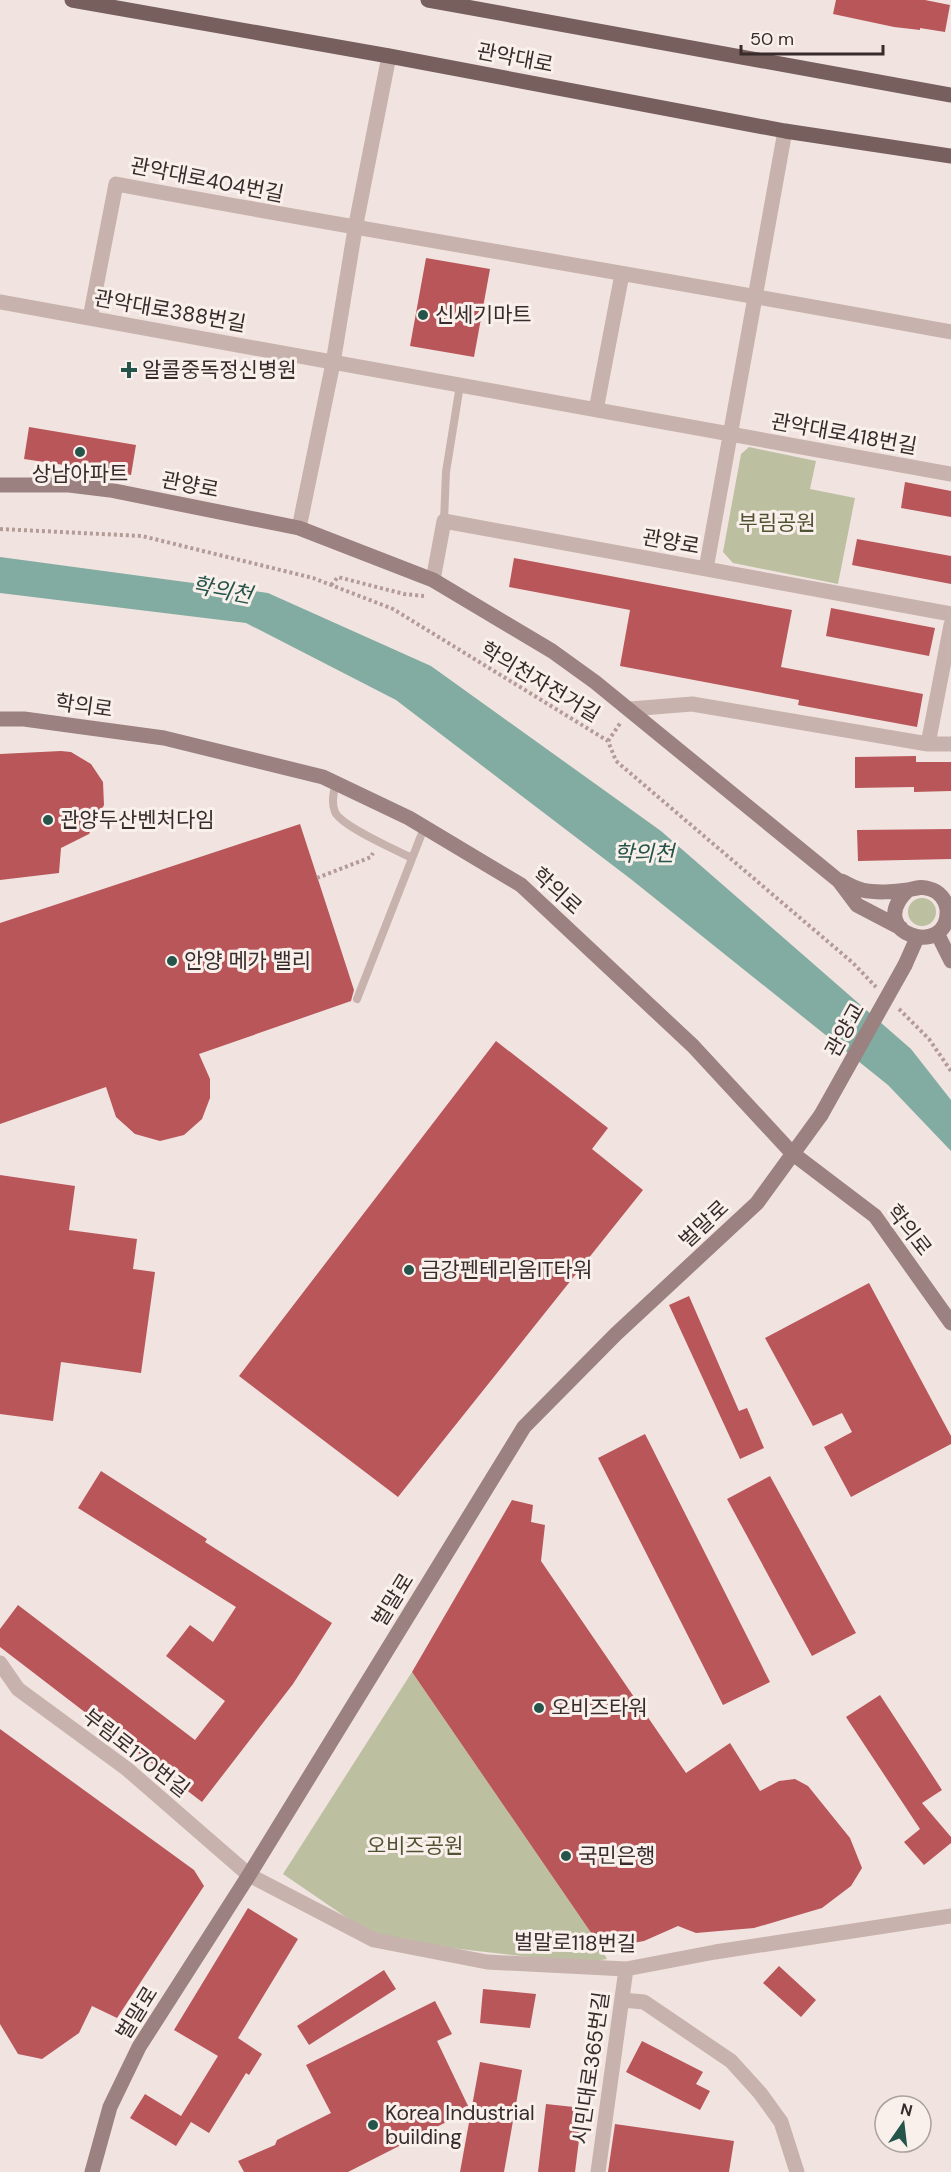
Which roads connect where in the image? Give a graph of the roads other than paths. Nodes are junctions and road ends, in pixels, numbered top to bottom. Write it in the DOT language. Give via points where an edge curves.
graph roads {
  1 [pos="72,0"];
  2 [pos="428,0"];
  3 [pos="389,56"];
  4 [pos="951,95"];
  5 [pos="785,131"];
  6 [pos="951,156"];
  7 [pos="355,229"];
  8 [pos="622,274"];
  9 [pos="754,296"];
  10 [pos="0,302"];
  11 [pos="90,318"];
  12 [pos="951,332"];
  13 [pos="333,363"];
  14 [pos="460,385"];
  15 [pos="596,410"];
  16 [pos="729,435"];
  17 [pos="951,474"];
  18 [pos="0,485"];
  19 [pos="444,521"];
  20 [pos="299,528"];
  21 [pos="706,569"];
  22 [pos="432,580"];
  23 [pos="951,615"];
  24 [pos="951,625"];
  25 [pos="630,709"];
  26 [pos="0,719"];
  27 [pos="928,744"];
  28 [pos="951,744"];
  29 [pos="336,784"];
  30 [pos="424,828"];
  31 [pos="412,858"];
  32 [pos="839,881"];
  33 [pos="951,888"];
  34 [pos="908,890"];
  35 [pos="935,890"];
  36 [pos="949,919"];
  37 [pos="901,928"];
  38 [pos="937,933"];
  39 [pos="917,938"];
  40 [pos="951,961"];
  41 [pos="357,999"];
  42 [pos="821,1115"];
  43 [pos="792,1153"];
  44 [pos="951,1323"];
  45 [pos="0,1663"];
  46 [pos="249,1875"];
  47 [pos="951,1916"];
  48 [pos="626,1969"];
  49 [pos="622,2000"];
  50 [pos="92,2172"];
  51 [pos="598,2172"];
  52 [pos="797,2172"];
  1 -- 3 [label="main road, 관악대로"];
  2 -- 4 [label="main road, 관악대로"];
  3 -- 5 [label="main road, 관악대로"];
  3 -- 7 [label="street"];
  5 -- 6 [label="main road, 관악대로"];
  5 -- 9 [label="street"];
  7 -- 8 [label="street, 관악대로404번길"];
  7 -- 11 [label="street, 관악대로404번길" via="116,184"];
  7 -- 13 [label="street"];
  8 -- 9 [label="street, 관악대로404번길"];
  8 -- 15 [label="street"];
  9 -- 12 [label="street"];
  9 -- 16 [label="street"];
  10 -- 11 [label="street, 관악대로388번길"];
  11 -- 13 [label="street, 관악대로388번길"];
  13 -- 14 [label="street"];
  13 -- 20 [label="street"];
  14 -- 15 [label="street"];
  14 -- 19 [label="lane" via="446,472"];
  15 -- 16 [label="street"];
  16 -- 17 [label="street, 관악대로418번길"];
  16 -- 21 [label="street"];
  18 -- 20 [label="street, 관양로" via="69,485 110,490"];
  19 -- 21 [label="street, 관양로"];
  19 -- 22 [label="street"];
  20 -- 22 [label="street, 관양로"];
  21 -- 23 [label="street, 관양로"];
  22 -- 25 [label="street, 관양로" via="552,651"];
  24 -- 27 [label="street"];
  25 -- 27 [label="street" via="692,704"];
  25 -- 32 [label="street, 관양로"];
  26 -- 29 [label="street, 학의로" via="164,738 323,777"];
  27 -- 28 [label="street"];
  29 -- 30 [label="street, 학의로"];
  29 -- 31 [label="lane" via="332,796 335,813 349,826"];
  30 -- 31 [label="lane"];
  30 -- 43 [label="street, 학의로" via="521,885 693,1046"];
  31 -- 41 [label="lane"];
  32 -- 34 [label="street" via="863,890"];
  32 -- 37 [label="street, 관양로" via="857,905"];
  33 -- 35 [label="street"];
  34 -- 35 [label="street" via="921,886"];
  34 -- 37 [label="street" via="896,907"];
  35 -- 36 [label="street" via="943,897"];
  36 -- 38 [label="street"];
  37 -- 39 [label="street"];
  38 -- 39 [label="street"];
  38 -- 40 [label="street"];
  39 -- 42 [label="street, 관양교, bridge"];
  42 -- 43 [label="street, 벌말로"];
  43 -- 44 [label="street, 학의로" via="875,1216"];
  43 -- 46 [label="street, 벌말로" via="757,1203 616,1334 524,1427"];
  45 -- 46 [label="street, 부림로170번길" via="18,1689 128,1768"];
  46 -- 48 [label="street, 벌말로118번길" via="374,1940 487,1962"];
  46 -- 50 [label="street, 벌말로" via="139,2048 110,2107"];
  47 -- 48 [label="street, 벌말로118번길"];
  48 -- 49 [label="street, 시민대로365번길"];
  49 -- 51 [label="street, 시민대로365번길"];
  49 -- 52 [label="street" via="644,2002 731,2061 781,2122"];
}
